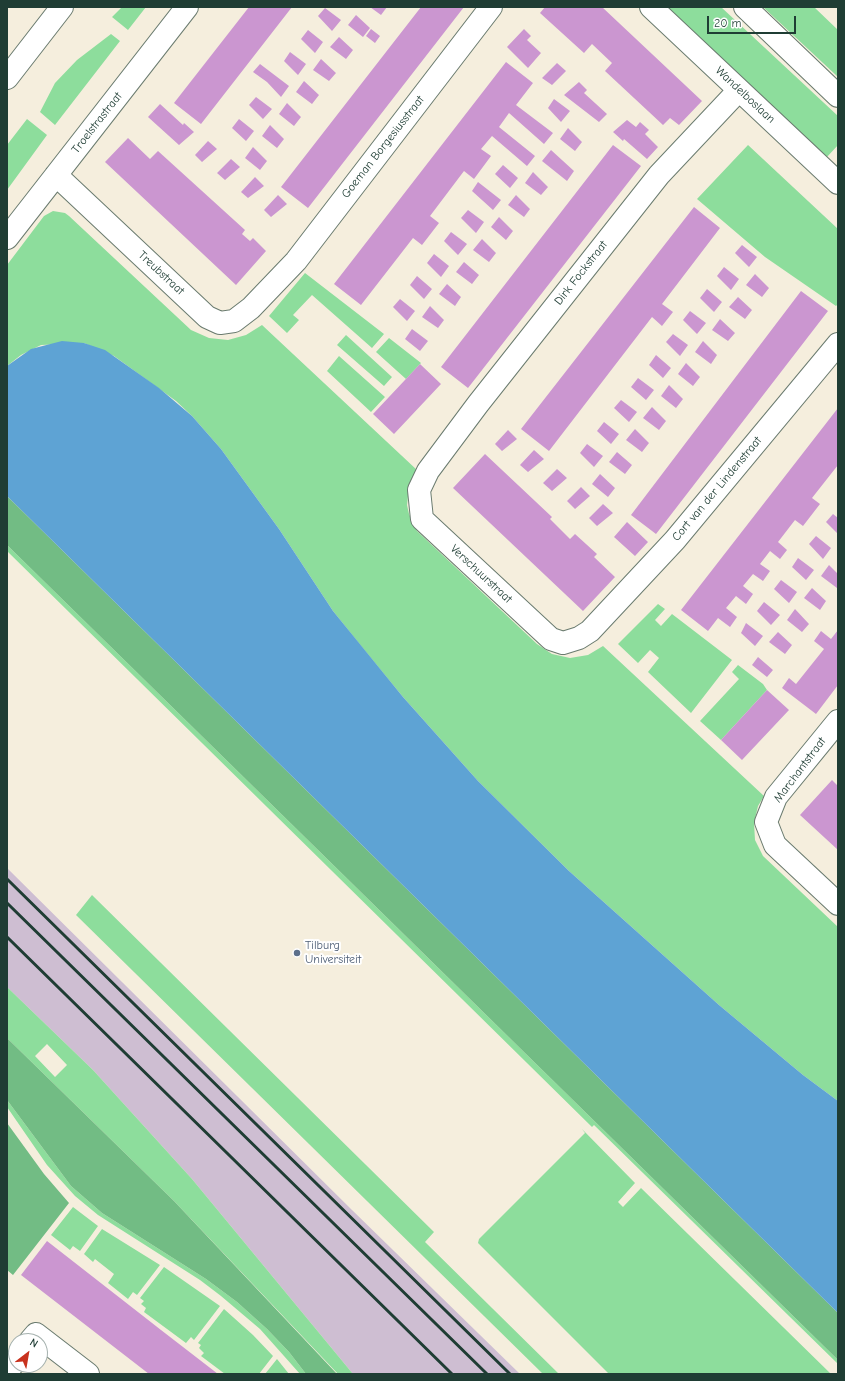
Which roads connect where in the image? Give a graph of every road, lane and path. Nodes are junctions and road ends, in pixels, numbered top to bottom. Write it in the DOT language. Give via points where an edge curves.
graph roads {
  1 [pos="62,7"];
  2 [pos="187,7"];
  3 [pos="491,7"];
  4 [pos="651,7"];
  5 [pos="747,10"];
  6 [pos="7,78"];
  7 [pos="739,90"];
  8 [pos="838,96"];
  9 [pos="56,175"];
  10 [pos="838,183"];
  11 [pos="7,238"];
  12 [pos="274,286"];
  13 [pos="838,344"];
  14 [pos="432,465"];
  15 [pos="590,631"];
  16 [pos="838,721"];
  17 [pos="838,904"];
  18 [pos="48,1343"];
  19 [pos="88,1374"];
  1 -- 6 [label="street"];
  2 -- 9 [label="street, Troelstrastraat"];
  3 -- 12 [label="street, Goeman Borgesiusstraat" via="296,261"];
  4 -- 7 [label="street, Wandelboslaan"];
  5 -- 8 [label="street"];
  7 -- 10 [label="street, Wandelboslaan"];
  7 -- 14 [label="street, Dirk Fockstraat" via="659,175"];
  9 -- 11 [label="street, Troelstrastraat"];
  9 -- 12 [label="street, Treubstraat" via="207,317 220,322 234,321"];
  13 -- 15 [label="street, Cort van der Lindenstraat" via="675,540"];
  14 -- 15 [label="street, Verschuurstraat" via="419,490 422,519 551,639 563,643"];
  16 -- 17 [label="street, Marchantstraat" via="776,797 766,822 775,845"];
  18 -- 19 [label="street"];
}
